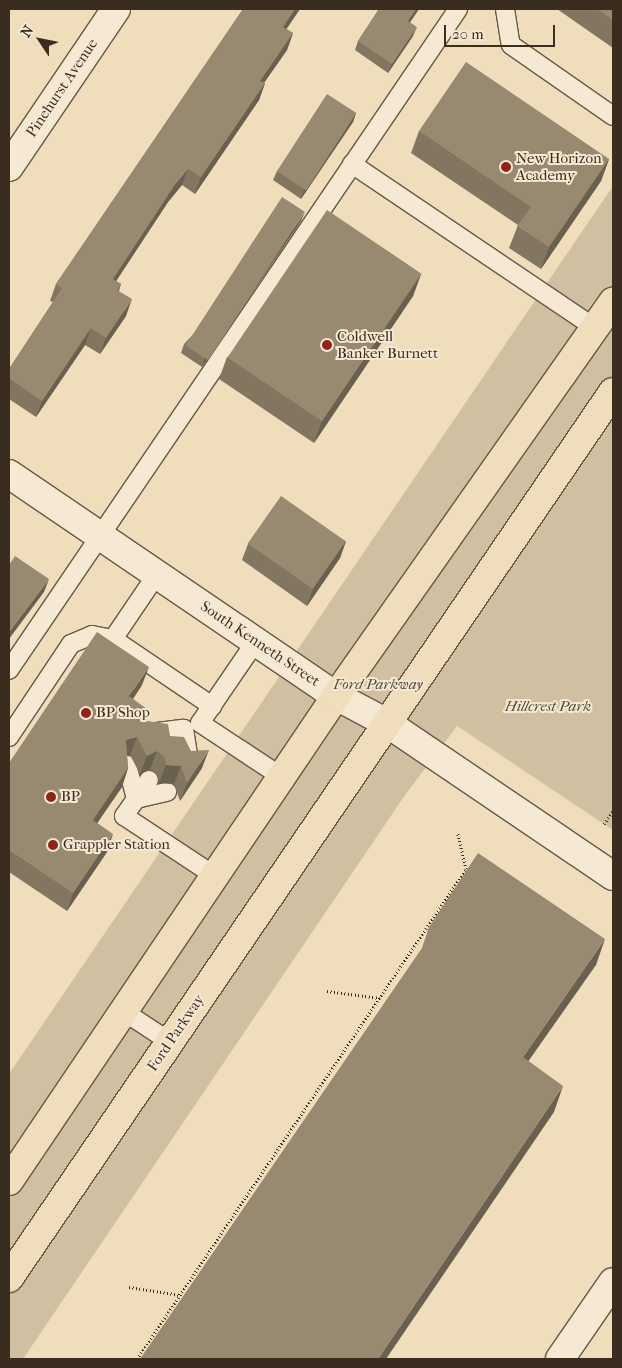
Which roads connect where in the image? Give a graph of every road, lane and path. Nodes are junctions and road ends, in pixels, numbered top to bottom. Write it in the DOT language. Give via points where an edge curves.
graph roads {
  1 [pos="116,9"];
  2 [pos="458,9"];
  3 [pos="505,9"];
  4 [pos="613,116"];
  5 [pos="352,164"];
  6 [pos="9,168"];
  7 [pos="613,302"];
  8 [pos="595,328"];
  9 [pos="613,392"];
  10 [pos="9,474"];
  11 [pos="100,535"];
  12 [pos="157,574"];
  13 [pos="113,639"];
  14 [pos="256,641"];
  15 [pos="9,670"];
  16 [pos="336,696"];
  17 [pos="212,706"];
  18 [pos="387,723"];
  19 [pos="192,726"];
  20 [pos="149,733"];
  21 [pos="9,736"];
  22 [pos="171,747"];
  23 [pos="189,760"];
  24 [pos="127,765"];
  25 [pos="282,777"];
  26 [pos="149,780"];
  27 [pos="167,792"];
  28 [pos="136,799"];
  29 [pos="613,811"];
  30 [pos="604,824"];
  31 [pos="458,833"];
  32 [pos="215,876"];
  33 [pos="613,876"];
  34 [pos="327,991"];
  35 [pos="380,998"];
  36 [pos="123,1011"];
  37 [pos="170,1042"];
  38 [pos="9,1181"];
  39 [pos="9,1278"];
  40 [pos="613,1282"];
  41 [pos="129,1286"];
  42 [pos="180,1295"];
  43 [pos="188,1300"];
  44 [pos="137,1359"];
  45 [pos="560,1359"];
  1 -- 6 [label="street, Pinehurst Avenue"];
  2 -- 5 [label="lane"];
  3 -- 4 [label="lane" via="511,45"];
  5 -- 8 [label="lane"];
  5 -- 11 [label="lane"];
  7 -- 8 [label="main road"];
  8 -- 16 [label="main road"];
  9 -- 18 [label="main road, Ford Parkway"];
  10 -- 11 [label="street, South Kenneth Street"];
  11 -- 12 [label="street, South Kenneth Street"];
  11 -- 15 [label="lane"];
  12 -- 13 [label="lane"];
  12 -- 14 [label="street, South Kenneth Street"];
  13 -- 17 [label="lane"];
  13 -- 21 [label="lane" via="92,636 71,644"];
  14 -- 16 [label="street, South Kenneth Street"];
  14 -- 17 [label="lane"];
  16 -- 18 [label="street, South Kenneth Street"];
  16 -- 25 [label="main road"];
  17 -- 19 [label="lane"];
  18 -- 33 [label="street, South Kenneth Street"];
  18 -- 37 [label="main road, Ford Parkway"];
  19 -- 20 [label="lane"];
  19 -- 22 [label="lane"];
  19 -- 23 [label="lane"];
  19 -- 25 [label="lane"];
  24 -- 28 [label="lane"];
  25 -- 32 [label="main road"];
  26 -- 28 [label="lane"];
  27 -- 28 [label="lane"];
  28 -- 32 [label="lane" via="124,816"];
  29 -- 30 [label="path"];
  31 -- 35 [label="path" via="466,869"];
  32 -- 36 [label="main road"];
  34 -- 35 [label="path"];
  35 -- 42 [label="path"];
  36 -- 37 [label="lane"];
  36 -- 38 [label="main road"];
  37 -- 39 [label="main road, Ford Parkway"];
  40 -- 45 [label="street"];
  41 -- 42 [label="path"];
  42 -- 43 [label="path"];
  42 -- 44 [label="path"];
}
